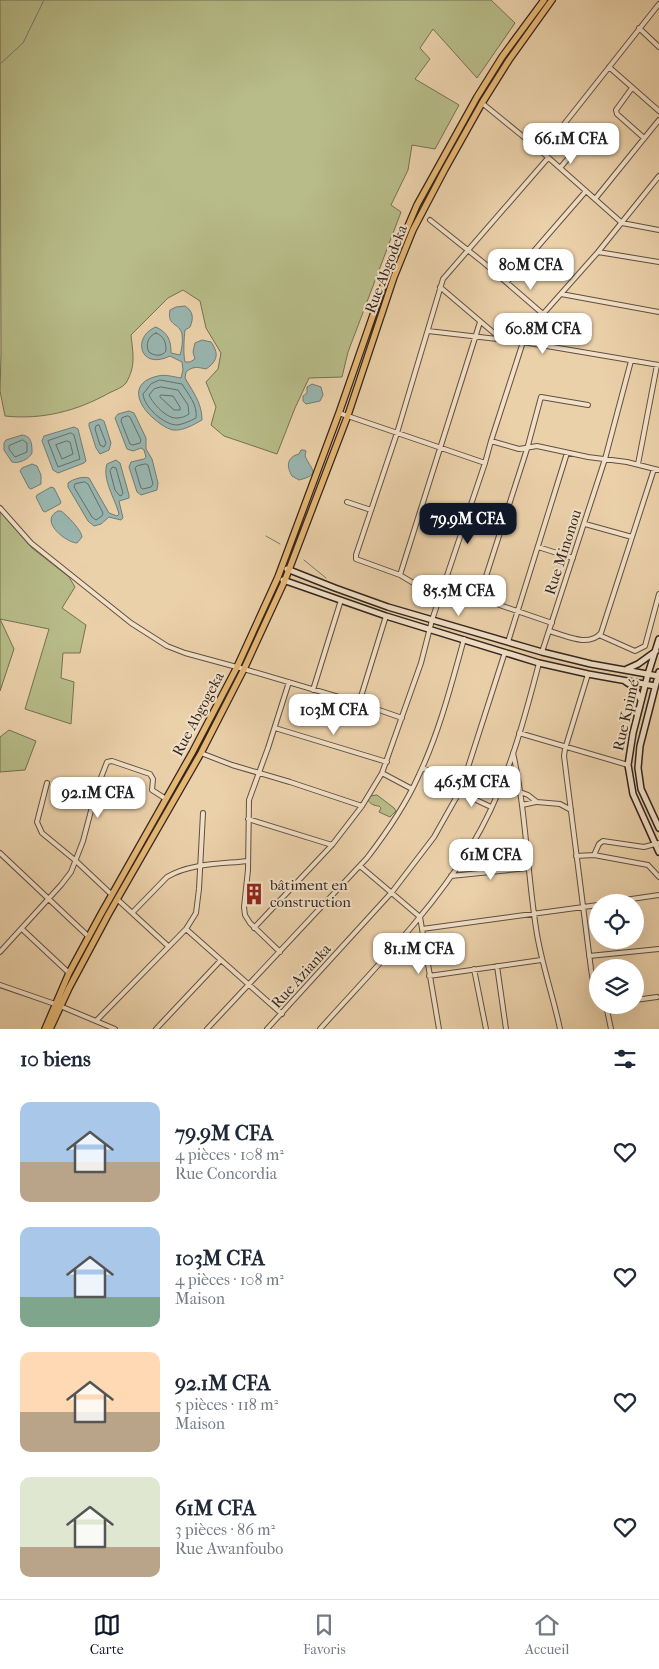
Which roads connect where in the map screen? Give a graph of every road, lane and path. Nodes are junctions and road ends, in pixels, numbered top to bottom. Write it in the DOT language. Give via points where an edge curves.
graph roads {
  1 [pos="544,0"];
  2 [pos="552,0"];
  3 [pos="659,4"];
  4 [pos="639,28"];
  5 [pos="659,47"];
  6 [pos="608,67"];
  7 [pos="632,88"];
  8 [pos="482,103"];
  9 [pos="659,111"];
  10 [pos="659,120"];
  11 [pos="586,138"];
  12 [pos="644,138"];
  13 [pos="542,152"];
  14 [pos="548,158"];
  15 [pos="560,168"];
  16 [pos="659,176"];
  17 [pos="586,191"];
  18 [pos="595,199"];
  19 [pos="430,220"];
  20 [pos="622,223"];
  21 [pos="659,230"];
  22 [pos="468,250"];
  23 [pos="598,252"];
  24 [pos="659,262"];
  25 [pos="507,282"];
  26 [pos="440,287"];
  27 [pos="561,294"];
  28 [pos="659,312"];
  29 [pos="543,314"];
  30 [pos="480,322"];
  31 [pos="428,331"];
  32 [pos="475,338"];
  33 [pos="501,340"];
  34 [pos="523,342"];
  35 [pos="631,361"];
  36 [pos="658,365"];
  37 [pos="588,405"];
  38 [pos="339,413"];
  39 [pos="348,416"];
  40 [pos="397,433"];
  41 [pos="491,441"];
  42 [pos="441,448"];
  43 [pos="527,449"];
  44 [pos="567,453"];
  45 [pos="605,459"];
  46 [pos="484,463"];
  47 [pos="638,464"];
  48 [pos="657,469"];
  49 [pos="347,502"];
  50 [pos="0,508"];
  51 [pos="371,510"];
  52 [pos="585,524"];
  53 [pos="632,538"];
  54 [pos="538,547"];
  55 [pos="573,558"];
  56 [pos="282,566"];
  57 [pos="289,570"];
  58 [pos="400,575"];
  59 [pos="278,577"];
  60 [pos="285,580"];
  61 [pos="659,594"];
  62 [pos="479,598"];
  63 [pos="341,600"];
  64 [pos="439,601"];
  65 [pos="518,611"];
  66 [pos="386,616"];
  67 [pos="432,620"];
  68 [pos="552,623"];
  69 [pos="430,629"];
  70 [pos="550,631"];
  71 [pos="599,635"];
  72 [pos="464,639"];
  73 [pos="659,640"];
  74 [pos="508,642"];
  75 [pos="656,651"];
  76 [pos="504,652"];
  77 [pos="542,652"];
  78 [pos="635,652"];
  79 [pos="641,661"];
  80 [pos="539,663"];
  81 [pos="237,667"];
  82 [pos="244,669"];
  83 [pos="627,670"];
  84 [pos="588,674"];
  85 [pos="648,674"];
  86 [pos="659,674"];
  87 [pos="624,681"];
  88 [pos="289,682"];
  89 [pos="645,684"];
  90 [pos="656,686"];
  91 [pos="313,690"];
  92 [pos="641,701"];
  93 [pos="359,703"];
  94 [pos="402,718"];
  95 [pos="275,728"];
  96 [pos="518,733"];
  97 [pos="565,747"];
  98 [pos="513,752"];
  99 [pos="202,754"];
  100 [pos="387,762"];
  101 [pos="628,765"];
  102 [pos="422,768"];
  103 [pos="258,773"];
  104 [pos="382,774"];
  105 [pos="463,782"];
  106 [pos="47,784"];
  107 [pos="412,789"];
  108 [pos="459,792"];
  109 [pos="520,792"];
  110 [pos="496,795"];
  111 [pos="570,797"];
  112 [pos="166,799"];
  113 [pos="537,802"];
  114 [pos="560,804"];
  115 [pos="522,805"];
  116 [pos="362,806"];
  117 [pos="491,807"];
  118 [pos="571,810"];
  119 [pos="203,813"];
  120 [pos="248,819"];
  121 [pos="659,828"];
  122 [pos="657,844"];
  123 [pos="332,845"];
  124 [pos="659,852"];
  125 [pos="0,853"];
  126 [pos="594,855"];
  127 [pos="576,856"];
  128 [pos="76,861"];
  129 [pos="248,861"];
  130 [pos="200,866"];
  131 [pos="360,866"];
  132 [pos="528,868"];
  133 [pos="451,876"];
  134 [pos="659,877"];
  135 [pos="392,892"];
  136 [pos="111,894"];
  137 [pos="659,895"];
  138 [pos="644,897"];
  139 [pos="48,898"];
  140 [pos="117,899"];
  141 [pos="589,906"];
  142 [pos="583,907"];
  143 [pos="133,912"];
  144 [pos="534,913"];
  145 [pos="420,918"];
  146 [pos="254,928"];
  147 [pos="22,929"];
  148 [pos="186,929"];
  149 [pos="422,929"];
  150 [pos="89,937"];
  151 [pos="168,946"];
  152 [pos="659,949"];
  153 [pos="0,952"];
  154 [pos="280,952"];
  155 [pos="590,956"];
  156 [pos="590,959"];
  157 [pos="221,960"];
  158 [pos="541,960"];
  159 [pos="497,966"];
  160 [pos="474,969"];
  161 [pos="69,973"];
  162 [pos="429,976"];
  163 [pos="0,985"];
  164 [pos="250,985"];
  165 [pos="657,997"];
  166 [pos="644,999"];
  167 [pos="58,1005"];
  168 [pos="282,1014"];
  169 [pos="608,1014"];
  170 [pos="96,1021"];
  171 [pos="44,1029"];
  172 [pos="50,1029"];
  173 [pos="114,1029"];
  174 [pos="156,1029"];
  175 [pos="207,1029"];
  176 [pos="267,1029"];
  177 [pos="320,1029"];
  178 [pos="439,1029"];
  179 [pos="486,1029"];
  180 [pos="506,1029"];
  181 [pos="560,1029"];
  182 [pos="611,1029"];
  1 -- 38 [label="main road, Rue Abgodeka" via="477,97 417,205 384,284"];
  2 -- 8 [label="main road, Rue Abgodeka"];
  3 -- 4 [label="street"];
  4 -- 5 [label="street"];
  4 -- 6 [label="street"];
  6 -- 7 [label="street"];
  6 -- 13 [label="street"];
  7 -- 9 [label="street"];
  7 -- 12 [label="street" via="616,110"];
  8 -- 13 [label="street"];
  8 -- 39 [label="main road, Rue Abgodeka" via="403,254"];
  10 -- 12 [label="street"];
  11 -- 15 [label="street"];
  12 -- 18 [label="street"];
  13 -- 14 [label="street"];
  14 -- 15 [label="street"];
  14 -- 22 [label="street"];
  15 -- 17 [label="street"];
  16 -- 20 [label="street"];
  17 -- 18 [label="street"];
  17 -- 25 [label="street"];
  18 -- 20 [label="street"];
  19 -- 22 [label="street"];
  20 -- 21 [label="street"];
  20 -- 23 [label="street"];
  22 -- 25 [label="street"];
  22 -- 26 [label="street"];
  23 -- 24 [label="street"];
  23 -- 27 [label="street"];
  25 -- 29 [label="street"];
  26 -- 30 [label="street"];
  26 -- 31 [label="street"];
  27 -- 28 [label="street"];
  27 -- 29 [label="street"];
  29 -- 34 [label="street"];
  30 -- 32 [label="street"];
  30 -- 33 [label="street"];
  31 -- 32 [label="street"];
  31 -- 40 [label="street"];
  32 -- 33 [label="street"];
  32 -- 42 [label="street"];
  33 -- 34 [label="street"];
  34 -- 35 [label="street"];
  34 -- 41 [label="street"];
  35 -- 36 [label="street"];
  35 -- 45 [label="street, Rue Minonou"];
  36 -- 47 [label="street"];
  37 -- 43 [label="street" via="541,396"];
  38 -- 39 [label="street"];
  38 -- 56 [label="main road, Rue Abgodeka"];
  39 -- 40 [label="street"];
  39 -- 57 [label="main road, Rue Abgodeka"];
  40 -- 42 [label="street"];
  40 -- 51 [label="street"];
  41 -- 43 [label="street"];
  41 -- 46 [label="street"];
  42 -- 46 [label="street"];
  42 -- 58 [label="street"];
  43 -- 44 [label="street" via="537,446"];
  43 -- 62 [label="street"];
  44 -- 45 [label="street"];
  44 -- 54 [label="street"];
  45 -- 47 [label="street"];
  45 -- 52 [label="street, Rue Minonou"];
  46 -- 64 [label="street"];
  47 -- 48 [label="street"];
  48 -- 53 [label="street"];
  49 -- 51 [label="street"];
  50 -- 81 [label="street" via="31,543 142,631 174,650"];
  51 -- 58 [label="street" via="356,559"];
  52 -- 53 [label="street"];
  52 -- 55 [label="street, Rue Minonou"];
  53 -- 71 [label="street"];
  54 -- 55 [label="street"];
  54 -- 65 [label="street"];
  55 -- 68 [label="street, Rue Minonou"];
  56 -- 57 [label="main road"];
  56 -- 59 [label="main road, Rue Abgogeka"];
  57 -- 60 [label="main road, Rue Abgogeka"];
  57 -- 67 [label="main road"];
  58 -- 64 [label="street"];
  59 -- 60 [label="main road"];
  59 -- 81 [label="main road, Rue Abgogeka"];
  60 -- 63 [label="main road"];
  60 -- 82 [label="main road, Rue Abgogeka"];
  61 -- 78 [label="street" via="645,646"];
  62 -- 64 [label="street" via="454,594"];
  62 -- 65 [label="street"];
  63 -- 66 [label="main road"];
  63 -- 91 [label="street"];
  64 -- 67 [label="street"];
  65 -- 68 [label="street"];
  65 -- 74 [label="street"];
  66 -- 69 [label="main road"];
  66 -- 93 [label="street"];
  67 -- 69 [label="street"];
  67 -- 74 [label="main road"];
  68 -- 70 [label="street, Rue Minonou"];
  69 -- 72 [label="main road"];
  69 -- 94 [label="street"];
  70 -- 71 [label="street" via="585,640"];
  70 -- 77 [label="street, Rue Minonou"];
  71 -- 78 [label="street"];
  72 -- 76 [label="main road"];
  72 -- 102 [label="street" via="440,722"];
  73 -- 75 [label="main road, Rue Kpimé"];
  74 -- 77 [label="main road"];
  75 -- 79 [label="main road"];
  75 -- 85 [label="main road, Rue Kpimé"];
  76 -- 80 [label="main road"];
  76 -- 105 [label="street, Rue Azianka"];
  77 -- 83 [label="main road"];
  78 -- 79 [label="street"];
  79 -- 83 [label="main road"];
  80 -- 84 [label="main road"];
  80 -- 96 [label="street"];
  81 -- 82 [label="street"];
  81 -- 112 [label="main road, Rue Abgogeka"];
  82 -- 88 [label="street"];
  82 -- 99 [label="main road, Rue Abgogeka"];
  83 -- 85 [label="main road"];
  84 -- 87 [label="main road"];
  84 -- 97 [label="street"];
  85 -- 86 [label="main road"];
  85 -- 89 [label="main road, Rue Kpimé"];
  86 -- 90 [label="main road, Rue Kpimé"];
  87 -- 89 [label="main road"];
  87 -- 92 [label="main road" via="634,687"];
  88 -- 91 [label="street"];
  88 -- 95 [label="street"];
  89 -- 90 [label="main road"];
  89 -- 92 [label="main road, Rue Kpimé"];
  90 -- 121 [label="main road, Rue Kpimé" via="640,746 638,768 641,789"];
  91 -- 93 [label="street"];
  92 -- 101 [label="main road, Rue Kpimé"];
  93 -- 94 [label="street"];
  94 -- 100 [label="street"];
  95 -- 100 [label="street"];
  95 -- 103 [label="street"];
  96 -- 97 [label="street"];
  96 -- 98 [label="street"];
  97 -- 101 [label="street"];
  97 -- 111 [label="street"];
  98 -- 109 [label="street"];
  98 -- 110 [label="street"];
  99 -- 103 [label="street"];
  99 -- 140 [label="main road, Rue Abgogeka"];
  100 -- 104 [label="street"];
  101 -- 122 [label="main road, Rue Kpimé" via="633,794"];
  102 -- 105 [label="street"];
  102 -- 107 [label="street"];
  103 -- 116 [label="street"];
  103 -- 120 [label="street" via="249,800"];
  104 -- 107 [label="street"];
  104 -- 116 [label="street"];
  105 -- 108 [label="street, Rue Azianka"];
  106 -- 128 [label="street" via="38,827"];
  107 -- 131 [label="street" via="389,829"];
  108 -- 117 [label="street"];
  108 -- 135 [label="street, Rue Azianka" via="434,837"];
  109 -- 110 [label="street"];
  109 -- 113 [label="street"];
  109 -- 115 [label="street"];
  110 -- 117 [label="street"];
  111 -- 114 [label="street"];
  111 -- 118 [label="street"];
  112 -- 128 [label="street" via="152,790 150,774 109,761 97,788"];
  112 -- 136 [label="main road, Rue Abgogeka"];
  113 -- 114 [label="street"];
  113 -- 115 [label="street"];
  114 -- 118 [label="street"];
  115 -- 132 [label="street"];
  116 -- 123 [label="street"];
  117 -- 133 [label="street" via="471,847"];
  118 -- 127 [label="street"];
  119 -- 130 [label="street"];
  120 -- 123 [label="street"];
  120 -- 129 [label="street"];
  122 -- 124 [label="main road, Rue Kpimé"];
  122 -- 126 [label="street" via="644,847 603,841"];
  123 -- 146 [label="street"];
  125 -- 139 [label="street"];
  126 -- 127 [label="street"];
  126 -- 134 [label="street" via="648,865"];
  127 -- 142 [label="street"];
  128 -- 136 [label="street"];
  128 -- 139 [label="street" via="68,876"];
  129 -- 130 [label="street"];
  129 -- 146 [label="street" via="244,911"];
  130 -- 143 [label="street" via="167,877"];
  130 -- 148 [label="street" via="196,913"];
  131 -- 135 [label="street"];
  131 -- 154 [label="street"];
  132 -- 133 [label="street"];
  132 -- 144 [label="street"];
  133 -- 145 [label="street"];
  135 -- 145 [label="street"];
  135 -- 168 [label="street, Rue Azianka"];
  136 -- 150 [label="main road, Rue Abgogeka"];
  137 -- 138 [label="street"];
  139 -- 147 [label="street"];
  139 -- 150 [label="street"];
  140 -- 143 [label="street"];
  140 -- 167 [label="main road, Rue Abgogeka"];
  141 -- 142 [label="street"];
  142 -- 144 [label="street"];
  142 -- 155 [label="street"];
  143 -- 151 [label="street"];
  144 -- 149 [label="street"];
  144 -- 158 [label="street"];
  145 -- 149 [label="street"];
  145 -- 177 [label="street"];
  146 -- 154 [label="street"];
  147 -- 153 [label="street"];
  147 -- 161 [label="street"];
  148 -- 151 [label="street"];
  148 -- 157 [label="street"];
  149 -- 162 [label="street"];
  150 -- 161 [label="main road, Rue Abgogeka"];
  151 -- 170 [label="street"];
  152 -- 155 [label="street"];
  154 -- 164 [label="street"];
  155 -- 156 [label="street"];
  157 -- 164 [label="street"];
  157 -- 174 [label="street"];
  158 -- 159 [label="street"];
  158 -- 181 [label="street"];
  159 -- 160 [label="street"];
  159 -- 180 [label="street"];
  160 -- 162 [label="street"];
  160 -- 179 [label="street"];
  161 -- 167 [label="main road, Rue Abgogeka"];
  162 -- 178 [label="street"];
  163 -- 167 [label="street"];
  164 -- 168 [label="street"];
  164 -- 175 [label="street"];
  165 -- 166 [label="street"];
  167 -- 170 [label="street"];
  167 -- 171 [label="main road, Rue Abgogeka"];
  167 -- 172 [label="main road, Rue Abgogeka"];
  168 -- 176 [label="street, Rue Azianka"];
  169 -- 182 [label="street"];
  170 -- 173 [label="street"];
}
